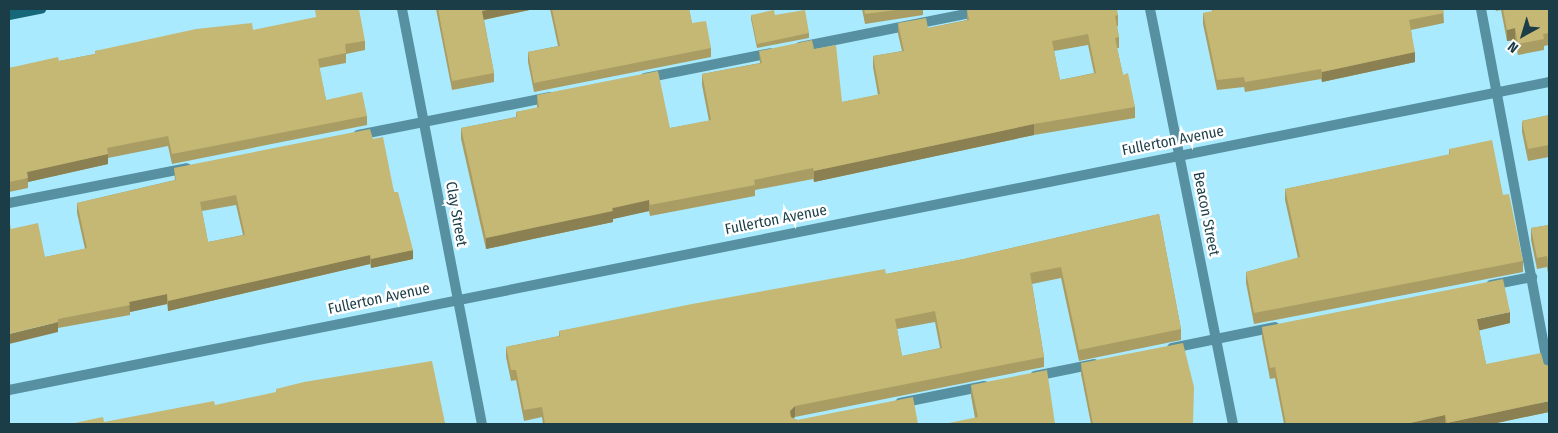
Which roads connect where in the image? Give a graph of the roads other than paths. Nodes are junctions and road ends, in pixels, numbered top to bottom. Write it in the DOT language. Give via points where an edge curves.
graph roads {
  1 [pos="36,9"];
  2 [pos="402,9"];
  3 [pos="991,9"];
  4 [pos="1150,9"];
  5 [pos="1481,9"];
  6 [pos="9,15"];
  7 [pos="629,81"];
  8 [pos="1549,82"];
  9 [pos="1497,92"];
  10 [pos="561,95"];
  11 [pos="424,122"];
  12 [pos="347,137"];
  13 [pos="1179,155"];
  14 [pos="202,165"];
  15 [pos="9,202"];
  16 [pos="1532,277"];
  17 [pos="1484,286"];
  18 [pos="457,299"];
  19 [pos="1283,326"];
  20 [pos="1216,339"];
  21 [pos="1157,351"];
  22 [pos="1108,361"];
  23 [pos="1549,371"];
  24 [pos="1021,379"];
  25 [pos="991,385"];
  26 [pos="9,390"];
  27 [pos="884,406"];
  28 [pos="482,424"];
  29 [pos="1233,424"];
  1 -- 6 [label="main road"];
  2 -- 11 [label="street, Clay Street"];
  3 -- 7 [label="street"];
  4 -- 13 [label="street, Beacon Street"];
  5 -- 9 [label="street"];
  8 -- 9 [label="street, Fullerton Avenue"];
  9 -- 13 [label="street, Fullerton Avenue"];
  9 -- 16 [label="street"];
  10 -- 11 [label="street"];
  11 -- 12 [label="street"];
  11 -- 18 [label="street, Clay Street"];
  13 -- 18 [label="street, Fullerton Avenue"];
  13 -- 20 [label="street, Beacon Street"];
  14 -- 15 [label="street"];
  16 -- 17 [label="street"];
  16 -- 23 [label="street"];
  18 -- 26 [label="street, Fullerton Avenue"];
  18 -- 28 [label="street, Clay Street"];
  19 -- 20 [label="street"];
  20 -- 21 [label="street"];
  20 -- 29 [label="street, Beacon Street"];
  22 -- 24 [label="street"];
  25 -- 27 [label="street"];
}
